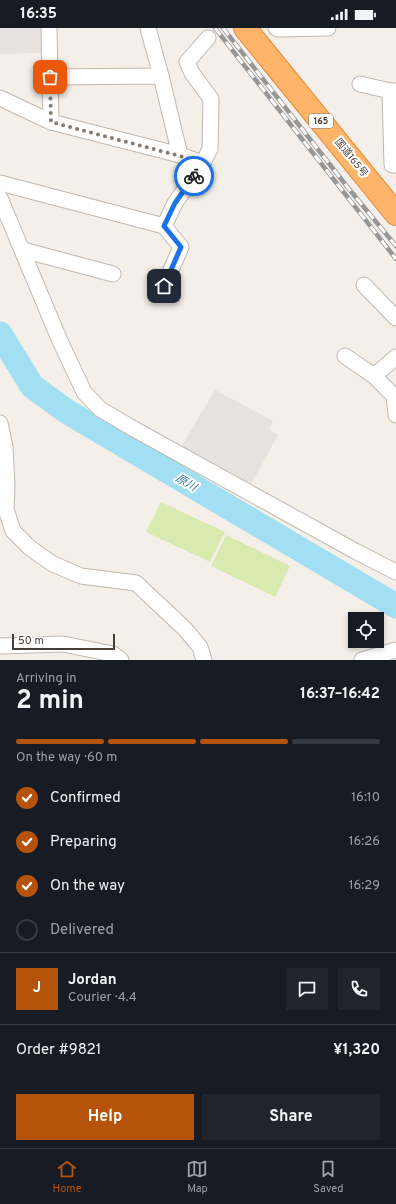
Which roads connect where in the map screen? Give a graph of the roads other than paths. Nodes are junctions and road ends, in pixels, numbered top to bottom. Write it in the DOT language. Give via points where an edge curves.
graph roads {
  1 [pos="49,28"];
  2 [pos="148,28"];
  3 [pos="245,28"];
  4 [pos="276,28"];
  5 [pos="328,28"];
  6 [pos="208,38"];
  7 [pos="161,76"];
  8 [pos="50,77"];
  9 [pos="360,84"];
  10 [pos="393,91"];
  11 [pos="0,98"];
  12 [pos="51,122"];
  13 [pos="180,156"];
  14 [pos="203,163"];
  15 [pos="396,164"];
  16 [pos="0,183"];
  17 [pos="0,198"];
  18 [pos="396,214"];
  19 [pos="164,226"];
  20 [pos="23,250"];
  21 [pos="114,274"];
  22 [pos="364,285"];
  23 [pos="164,286"];
  24 [pos="396,318"];
  25 [pos="345,356"];
  26 [pos="396,357"];
  27 [pos="374,376"];
  28 [pos="396,409"];
  29 [pos="0,423"];
  30 [pos="396,572"];
  31 [pos="0,646"];
  32 [pos="396,650"];
  33 [pos="120,660"];
  34 [pos="204,660"];
  35 [pos="362,660"];
  1 -- 8 [label="street"];
  2 -- 7 [label="street"];
  3 -- 18 [label="highway, 国道165号 / 165"];
  4 -- 5 [label="street"];
  6 -- 14 [label="street" via="187,62 211,99 210,149"];
  7 -- 8 [label="street"];
  7 -- 13 [label="street"];
  8 -- 12 [label="street"];
  9 -- 10 [label="street"];
  10 -- 15 [label="street" via="392,165"];
  11 -- 12 [label="street"];
  12 -- 13 [label="street"];
  13 -- 14 [label="street"];
  14 -- 19 [label="street" via="175,203"];
  16 -- 19 [label="street"];
  17 -- 20 [label="street"];
  19 -- 23 [label="street" via="181,247"];
  20 -- 21 [label="street"];
  20 -- 30 [label="street" via="84,392 100,409"];
  22 -- 24 [label="street"];
  25 -- 27 [label="street"];
  26 -- 27 [label="street"];
  27 -- 28 [label="street" via="394,396"];
  29 -- 34 [label="street" via="5,447 6,509 13,531 30,548 53,564 81,576 136,583 185,629 200,647"];
  31 -- 33 [label="street" via="63,644 113,654"];
  32 -- 35 [label="street"];
}
